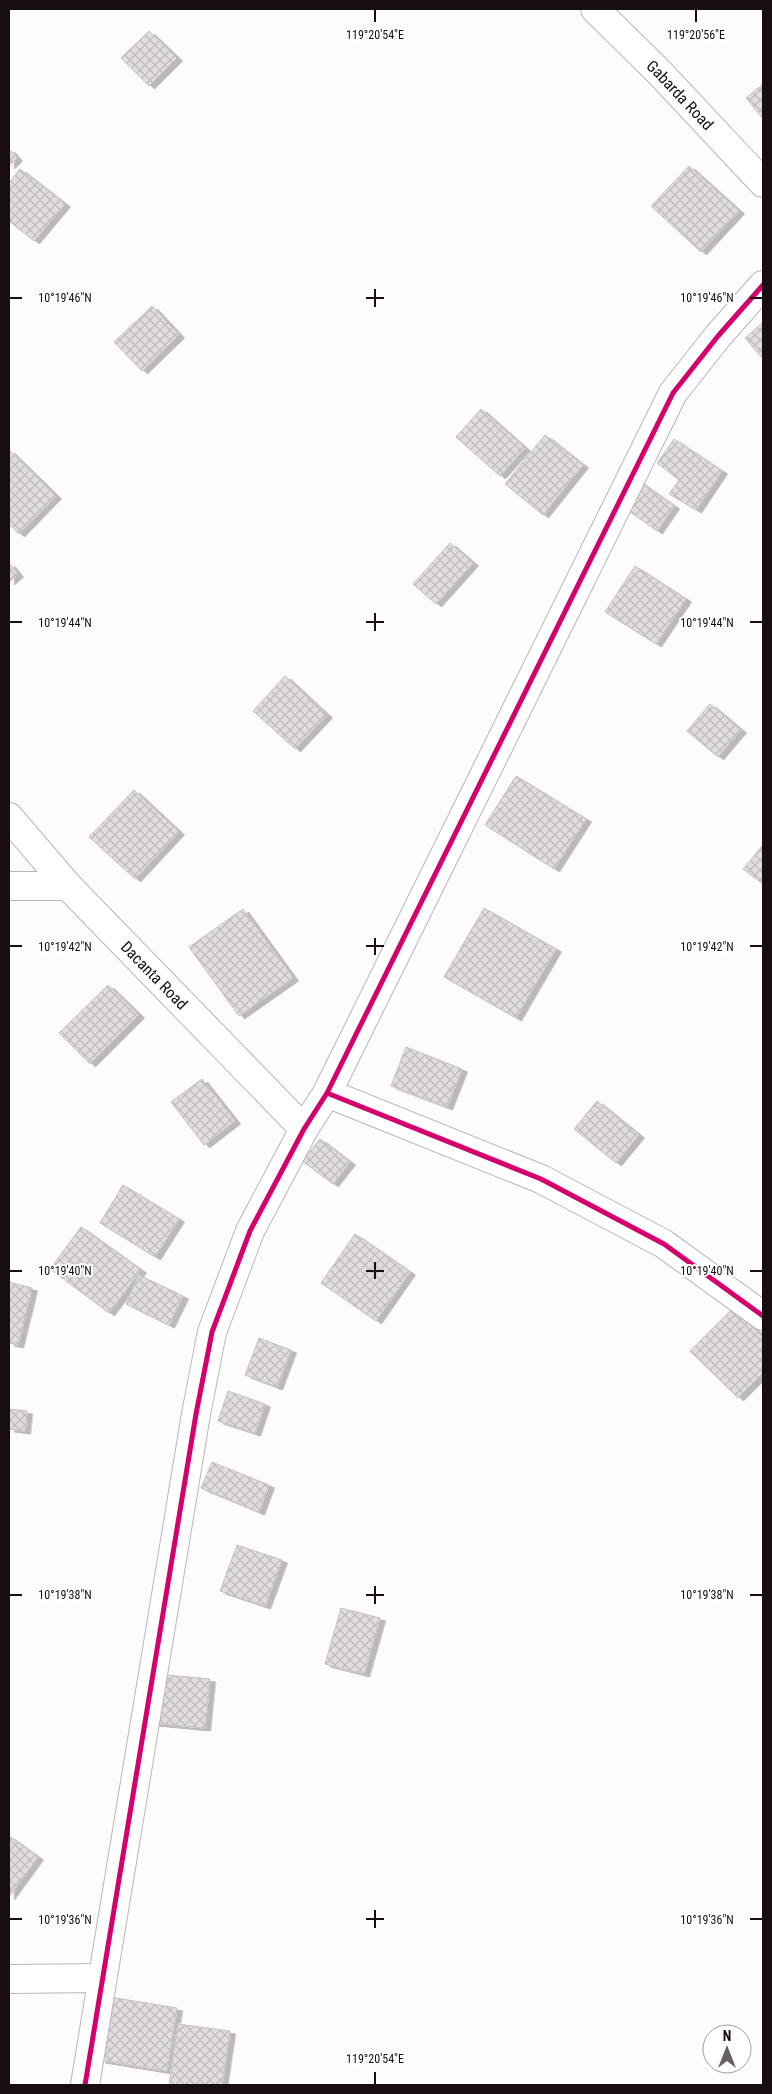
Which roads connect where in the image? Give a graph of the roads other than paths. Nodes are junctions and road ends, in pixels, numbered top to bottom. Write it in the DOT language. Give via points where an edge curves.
graph roads {
  1 [pos="595,9"];
  2 [pos="763,183"];
  3 [pos="763,285"];
  4 [pos="9,817"];
  5 [pos="9,886"];
  6 [pos="68,886"];
  7 [pos="327,1092"];
  8 [pos="304,1129"];
  9 [pos="763,1316"];
  10 [pos="9,1978"];
  11 [pos="102,1978"];
  12 [pos="85,2085"];
  1 -- 2 [label="street, Gabarda Road"];
  3 -- 7 [label="street" via="673,393"];
  4 -- 6 [label="street, Dacanta Road"];
  5 -- 6 [label="street"];
  6 -- 8 [label="street, Dacanta Road"];
  7 -- 8 [label="street"];
  7 -- 9 [label="street" via="541,1179 664,1244"];
  8 -- 11 [label="street" via="250,1231 212,1332"];
  10 -- 11 [label="street"];
  11 -- 12 [label="street"];
}
